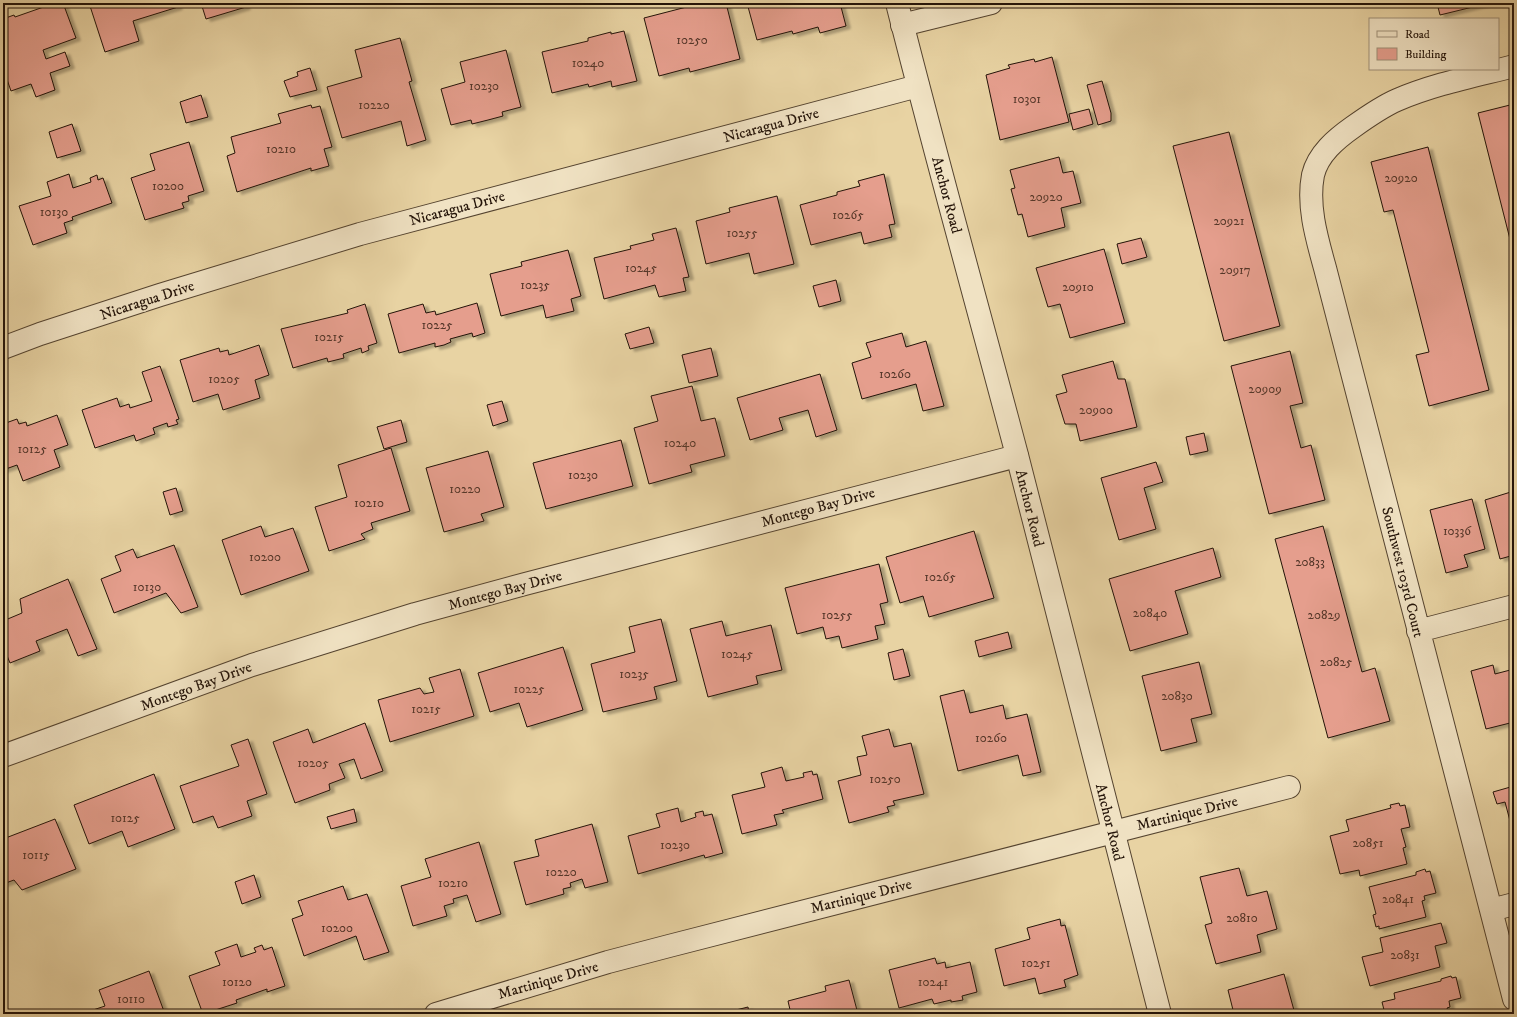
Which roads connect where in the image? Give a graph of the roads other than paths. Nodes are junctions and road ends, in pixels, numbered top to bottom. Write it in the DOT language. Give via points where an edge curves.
graph roads {
  1 [pos="897,3"];
  2 [pos="991,3"];
  3 [pos="902,25"];
  4 [pos="1514,66"];
  5 [pos="918,86"];
  6 [pos="3,348"];
  7 [pos="1017,456"];
  8 [pos="1514,606"];
  9 [pos="1418,631"];
  10 [pos="3,756"];
  11 [pos="1289,787"];
  12 [pos="1113,832"];
  13 [pos="1514,904"];
  14 [pos="1491,910"];
  15 [pos="1514,999"];
  16 [pos="436,1014"];
  17 [pos="1160,1014"];
  1 -- 3 [label="street, Anchor Road"];
  2 -- 3 [label="street"];
  3 -- 5 [label="street, Anchor Road"];
  4 -- 9 [label="street, Southwest 103rd Court" via="1428,89 1395,101 1345,132 1320,158 1314,174 1312,208 1323,261"];
  5 -- 6 [label="street, Nicaragua Drive" via="360,234 153,297"];
  5 -- 7 [label="street, Anchor Road"];
  7 -- 10 [label="street, Montego Bay Drive" via="415,614 252,665"];
  7 -- 12 [label="street, Anchor Road"];
  8 -- 9 [label="street"];
  9 -- 14 [label="street, Southwest 103rd Court"];
  11 -- 12 [label="street, Martinique Drive"];
  12 -- 16 [label="street, Martinique Drive" via="608,962"];
  12 -- 17 [label="street, Anchor Road"];
  13 -- 14 [label="street"];
  14 -- 15 [label="street, Southwest 103rd Court"];
}
